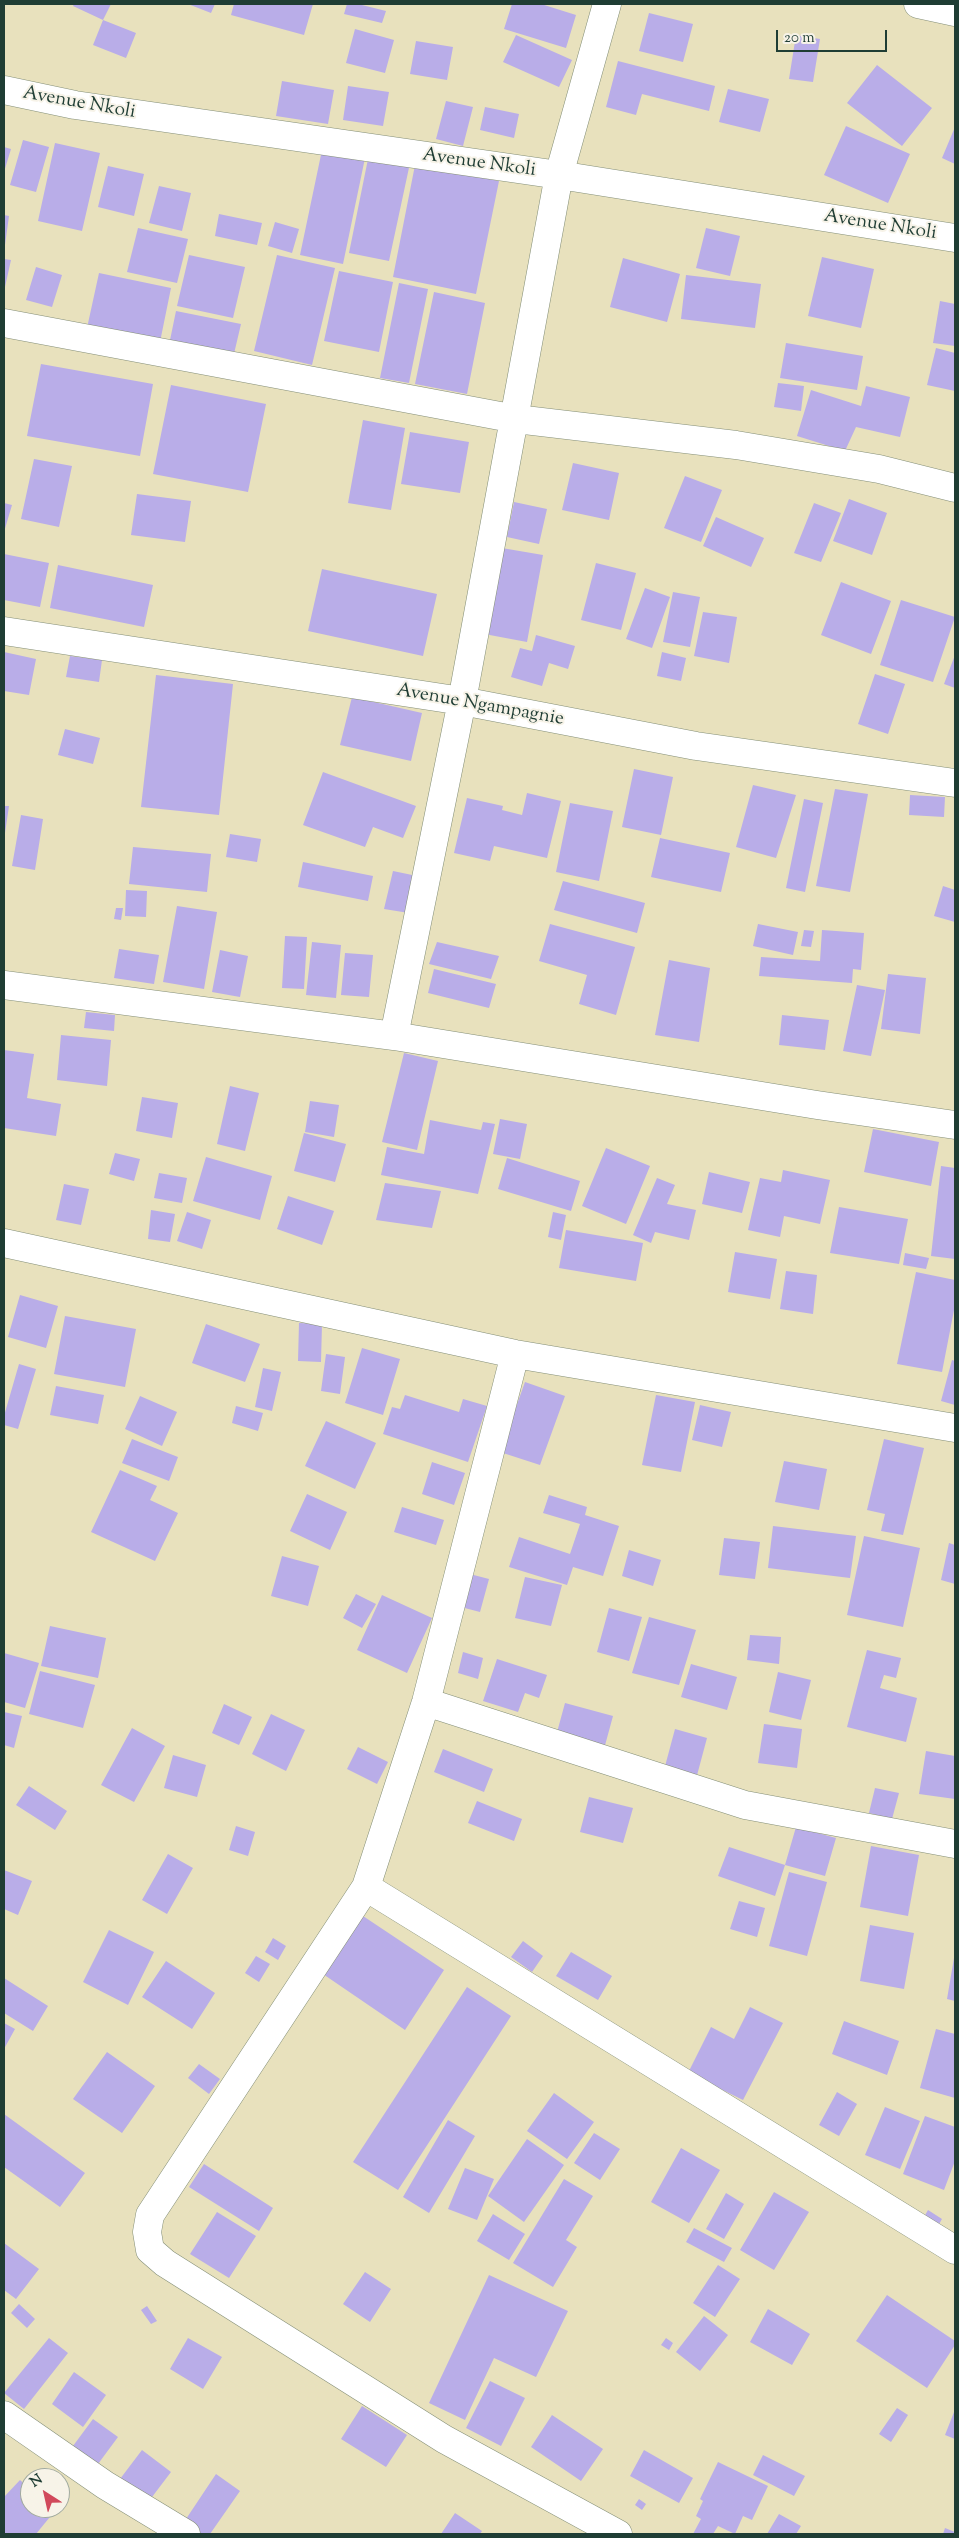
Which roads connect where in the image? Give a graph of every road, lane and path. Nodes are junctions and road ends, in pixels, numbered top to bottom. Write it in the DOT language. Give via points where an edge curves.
graph roads {
  1 [pos="607,4"];
  2 [pos="918,4"];
  3 [pos="955,12"];
  4 [pos="4,90"];
  5 [pos="559,175"];
  6 [pos="955,238"];
  7 [pos="4,323"];
  8 [pos="516,418"];
  9 [pos="955,488"];
  10 [pos="4,631"];
  11 [pos="462,701"];
  12 [pos="955,783"];
  13 [pos="4,985"];
  14 [pos="394,1036"];
  15 [pos="955,1125"];
  16 [pos="4,1243"];
  17 [pos="515,1354"];
  18 [pos="955,1428"];
  19 [pos="426,1702"];
  20 [pos="955,1844"];
  21 [pos="366,1887"];
  22 [pos="955,2250"];
  23 [pos="4,2415"];
  24 [pos="186,2534"];
  25 [pos="618,2534"];
  1 -- 5 [label="street"];
  2 -- 3 [label="street"];
  4 -- 5 [label="street, Avenue Nkoli" via="75,105"];
  5 -- 6 [label="street, Avenue Nkoli"];
  5 -- 8 [label="street"];
  7 -- 8 [label="street"];
  8 -- 9 [label="street" via="736,445 879,470"];
  8 -- 11 [label="street"];
  10 -- 11 [label="street, Avenue Ngampagnie"];
  11 -- 12 [label="street, Avenue Ngampagnie" via="696,746"];
  11 -- 14 [label="street"];
  13 -- 14 [label="street"];
  14 -- 15 [label="street"];
  16 -- 17 [label="street"];
  17 -- 18 [label="street"];
  17 -- 19 [label="street"];
  19 -- 20 [label="street" via="745,1804"];
  19 -- 21 [label="street"];
  21 -- 22 [label="street"];
  21 -- 25 [label="street" via="150,2215 147,2232 150,2250 165,2263 444,2439"];
  23 -- 24 [label="street" via="105,2485"];
}
